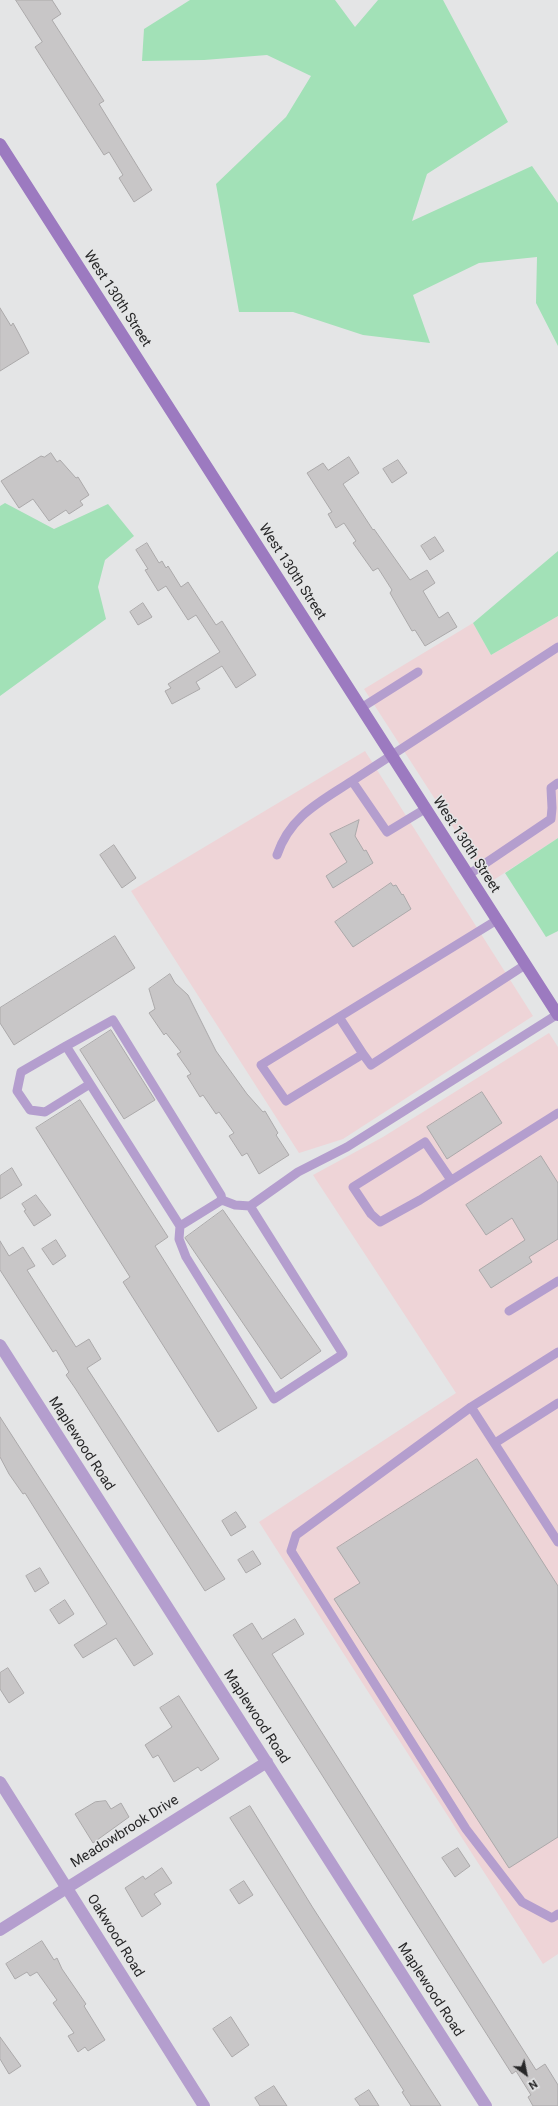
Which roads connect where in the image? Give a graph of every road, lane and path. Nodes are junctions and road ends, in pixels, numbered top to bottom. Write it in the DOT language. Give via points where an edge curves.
graph roads {
  1 [pos="0,144"];
  2 [pos="558,647"];
  3 [pos="418,672"];
  4 [pos="361,708"];
  5 [pos="391,754"];
  6 [pos="352,781"];
  7 [pos="558,783"];
  8 [pos="425,809"];
  9 [pos="277,855"];
  10 [pos="468,875"];
  11 [pos="497,920"];
  12 [pos="525,965"];
  13 [pos="558,1015"];
  14 [pos="339,1017"];
  15 [pos="66,1046"];
  16 [pos="363,1054"];
  17 [pos="90,1084"];
  18 [pos="558,1113"];
  19 [pos="451,1180"];
  20 [pos="222,1200"];
  21 [pos="250,1206"];
  22 [pos="180,1226"];
  23 [pos="558,1281"];
  24 [pos="509,1311"];
  25 [pos="0,1345"];
  26 [pos="558,1352"];
  27 [pos="558,1403"];
  28 [pos="471,1407"];
  29 [pos="495,1443"];
  30 [pos="558,1542"];
  31 [pos="267,1762"];
  32 [pos="0,1782"];
  33 [pos="67,1887"];
  34 [pos="558,1914"];
  35 [pos="0,1930"];
  36 [pos="204,2106"];
  37 [pos="486,2106"];
  1 -- 4 [label="main road, West 130th Street"];
  2 -- 5 [label="lane"];
  3 -- 4 [label="lane"];
  4 -- 5 [label="main road, West 130th Street"];
  5 -- 6 [label="lane"];
  5 -- 8 [label="main road, West 130th Street"];
  6 -- 8 [label="lane" via="387,832"];
  6 -- 9 [label="lane" via="299,816 282,841"];
  7 -- 10 [label="lane" via="551,788 551,820"];
  8 -- 10 [label="main road, West 130th Street"];
  10 -- 11 [label="main road, West 130th Street"];
  11 -- 12 [label="main road, West 130th Street"];
  11 -- 14 [label="lane"];
  12 -- 13 [label="main road, West 130th Street"];
  12 -- 16 [label="lane" via="370,1065"];
  13 -- 21 [label="lane" via="347,1147 298,1172"];
  14 -- 16 [label="lane"];
  14 -- 16 [label="lane" via="261,1065 286,1101"];
  15 -- 17 [label="lane"];
  15 -- 17 [label="lane" via="21,1072 17,1091 30,1110 45,1112"];
  15 -- 20 [label="lane" via="113,1020 221,1194"];
  17 -- 22 [label="lane"];
  18 -- 19 [label="lane"];
  19 -- 19 [label="lane" via="380,1222 370,1214 353,1188 425,1142"];
  20 -- 21 [label="lane" via="235,1205"];
  20 -- 22 [label="lane"];
  21 -- 22 [label="lane" via="343,1354 274,1399 186,1257 178,1239"];
  23 -- 24 [label="lane"];
  25 -- 31 [label="street, Maplewood Road"];
  26 -- 28 [label="lane"];
  27 -- 29 [label="lane"];
  28 -- 29 [label="lane"];
  28 -- 34 [label="lane" via="296,1535 292,1551 466,1830 522,1902 552,1918"];
  29 -- 30 [label="lane"];
  31 -- 33 [label="street, Meadowbrook Drive"];
  31 -- 37 [label="street, Maplewood Road"];
  32 -- 33 [label="street, Oakwood Road"];
  33 -- 35 [label="street, Meadowbrook Drive"];
  33 -- 36 [label="street, Oakwood Road"];
}
